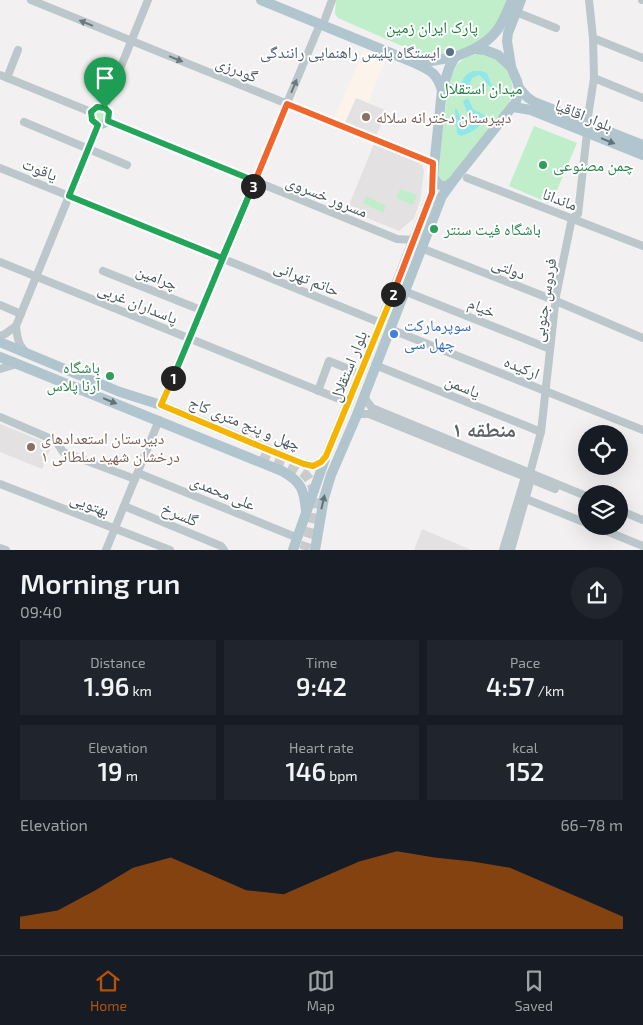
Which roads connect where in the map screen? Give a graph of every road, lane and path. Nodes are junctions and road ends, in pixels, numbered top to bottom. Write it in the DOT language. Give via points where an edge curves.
graph roads {
  1 [pos="31,0"];
  2 [pos="137,0"];
  3 [pos="261,0"];
  4 [pos="277,0"];
  5 [pos="332,0"];
  6 [pos="512,0"];
  7 [pos="520,0"];
  8 [pos="589,0"];
  9 [pos="147,2"];
  10 [pos="516,12"];
  11 [pos="322,22"];
  12 [pos="556,28"];
  13 [pos="495,34"];
  14 [pos="592,38"];
  15 [pos="131,41"];
  16 [pos="506,41"];
  17 [pos="474,49"];
  18 [pos="18,50"];
  19 [pos="455,57"];
  20 [pos="643,58"];
  21 [pos="431,61"];
  22 [pos="511,67"];
  23 [pos="434,73"];
  24 [pos="2,76"];
  25 [pos="594,78"];
  26 [pos="519,88"];
  27 [pos="442,90"];
  28 [pos="643,98"];
  29 [pos="287,104"];
  30 [pos="513,107"];
  31 [pos="104,108"];
  32 [pos="91,112"];
  33 [pos="108,121"];
  34 [pos="24,122"];
  35 [pos="98,125"];
  36 [pos="587,128"];
  37 [pos="643,145"];
  38 [pos="89,148"];
  39 [pos="643,155"];
  40 [pos="433,163"];
  41 [pos="128,165"];
  42 [pos="0,168"];
  43 [pos="433,176"];
  44 [pos="467,178"];
  45 [pos="255,181"];
  46 [pos="453,181"];
  47 [pos="437,195"];
  48 [pos="69,196"];
  49 [pos="572,218"];
  50 [pos="397,239"];
  51 [pos="417,244"];
  52 [pos="643,246"];
  53 [pos="410,251"];
  54 [pos="222,258"];
  55 [pos="0,262"];
  56 [pos="103,271"];
  57 [pos="36,276"];
  58 [pos="404,291"];
  59 [pos="556,301"];
  60 [pos="0,305"];
  61 [pos="201,310"];
  62 [pos="21,314"];
  63 [pos="16,326"];
  64 [pos="386,326"];
  65 [pos="0,336"];
  66 [pos="189,338"];
  67 [pos="643,338"];
  68 [pos="0,342"];
  69 [pos="550,349"];
  70 [pos="28,354"];
  71 [pos="0,357"];
  72 [pos="18,364"];
  73 [pos="375,365"];
  74 [pos="0,369"];
  75 [pos="361,374"];
  76 [pos="318,390"];
  77 [pos="545,391"];
  78 [pos="120,392"];
  79 [pos="364,392"];
  80 [pos="349,403"];
  81 [pos="161,405"];
  82 [pos="370,411"];
  83 [pos="0,417"];
  84 [pos="356,417"];
  85 [pos="158,420"];
  86 [pos="643,430"];
  87 [pos="541,432"];
  88 [pos="262,455"];
  89 [pos="326,456"];
  90 [pos="136,476"];
  91 [pos="528,476"];
  92 [pos="0,484"];
  93 [pos="578,493"];
  94 [pos="523,498"];
  95 [pos="578,498"];
  96 [pos="124,506"];
  97 [pos="628,514"];
  98 [pos="306,515"];
  99 [pos="628,518"];
  100 [pos="578,520"];
  101 [pos="643,520"];
  102 [pos="643,524"];
  103 [pos="115,528"];
  104 [pos="616,535"];
  105 [pos="298,538"];
  106 [pos="643,546"];
  107 [pos="0,548"];
  108 [pos="6,550"];
  109 [pos="106,550"];
  110 [pos="170,550"];
  111 [pos="224,550"];
  112 [pos="293,550"];
  113 [pos="315,550"];
  114 [pos="503,550"];
  115 [pos="511,550"];
  15 -- 1 [label="street, گودرزی, one-way"];
  2 -- 9 [label="street"];
  3 -- 11 [label="main road"];
  4 -- 11 [label="main road"];
  5 -- 11 [label="street"];
  6 -- 13 [label="main road"];
  7 -- 10 [label="main road"];
  8 -- 14 [label="street"];
  9 -- 15 [label="street"];
  10 -- 12 [label="street"];
  10 -- 16 [label="main road"];
  11 -- 21 [label="main road"];
  11 -- 23 [label="main road"];
  29 -- 11 [label="street, one-way"];
  13 -- 16 [label="main road" via="499,44"];
  13 -- 17 [label="main road"];
  14 -- 20 [label="street"];
  14 -- 25 [label="street"];
  15 -- 29 [label="street, گودرزی, one-way"];
  15 -- 31 [label="street"];
  16 -- 22 [label="main road"];
  17 -- 19 [label="main road"];
  17 -- 22 [label="main road" via="498,55"];
  18 -- 24 [label="street"];
  19 -- 21 [label="main road"];
  19 -- 27 [label="main road"];
  21 -- 23 [label="main road" via="440,68"];
  22 -- 26 [label="main road"];
  23 -- 27 [label="main road"];
  24 -- 32 [label="street"];
  25 -- 28 [label="street"];
  25 -- 36 [label="street"];
  26 -- 30 [label="main road"];
  26 -- 36 [label="main road, بلوار اقاقیا" via="534,102"];
  27 -- 40 [label="main road"];
  29 -- 40 [label="street, گودرزی"];
  29 -- 45 [label="street"];
  30 -- 36 [label="main road, بلوار اقاقیا"];
  30 -- 46 [label="main road"];
  31 -- 32 [label="street" via="97,107"];
  31 -- 33 [label="street" via="109,112"];
  32 -- 35 [label="street" via="92,120"];
  33 -- 35 [label="street"];
  33 -- 45 [label="street, مسرور خسروی"];
  34 -- 38 [label="street"];
  35 -- 38 [label="street"];
  36 -- 37 [label="main road, بلوار اقاقیا"];
  36 -- 39 [label="main road, بلوار اقاقیا, one-way"];
  36 -- 49 [label="street, فردوس جنوبی" via="578,214"];
  38 -- 41 [label="street"];
  38 -- 48 [label="street"];
  40 -- 43 [label="main road"];
  42 -- 48 [label="street, یاقوت"];
  43 -- 46 [label="main road" via="442,186"];
  43 -- 47 [label="main road"];
  44 -- 49 [label="street, ماندانا"];
  45 -- 50 [label="street, مسرور خسروی"];
  45 -- 54 [label="street"];
  46 -- 47 [label="main road"];
  47 -- 51 [label="main road, بلوار استقلال"];
  48 -- 54 [label="street, یاقوت"];
  48 -- 57 [label="street"];
  49 -- 52 [label="street, ماندانا"];
  49 -- 59 [label="street, فردوس جنوبی"];
  50 -- 51 [label="street, دولتی"];
  50 -- 53 [label="street"];
  51 -- 53 [label="main road, بلوار استقلال"];
  51 -- 58 [label="main road, بلوار استقلال"];
  51 -- 59 [label="street, دولتی"];
  53 -- 64 [label="main road, بلوار استقلال"];
  54 -- 61 [label="street"];
  54 -- 64 [label="street, حاتم تهرانی"];
  55 -- 57 [label="street, پاسداران غربی"];
  56 -- 61 [label="street, چرامین"];
  57 -- 62 [label="street"];
  57 -- 66 [label="street, پاسداران غربی"];
  58 -- 64 [label="main road, بلوار استقلال"];
  58 -- 69 [label="street, خیام"];
  59 -- 67 [label="street, دولتی"];
  59 -- 69 [label="street, فردوس جنوبی"];
  60 -- 62 [label="street"];
  61 -- 66 [label="street"];
  62 -- 63 [label="street"];
  63 -- 65 [label="street"];
  63 -- 70 [label="street" via="21,348"];
  64 -- 73 [label="main road, بلوار استقلال"];
  64 -- 75 [label="main road, بلوار استقلال"];
  64 -- 77 [label="street, ارکیده"];
  66 -- 76 [label="street, پاسداران غربی"];
  66 -- 81 [label="street"];
  68 -- 70 [label="main road"];
  69 -- 77 [label="street, فردوس جنوبی"];
  70 -- 78 [label="main road"];
  71 -- 72 [label="main road"];
  72 -- 74 [label="street"];
  72 -- 85 [label="main road, one-way"];
  73 -- 79 [label="main road, بلوار استقلال"];
  73 -- 87 [label="street, یاسمن"];
  75 -- 76 [label="street" via="330,361"];
  75 -- 80 [label="main road, بلوار استقلال"];
  76 -- 80 [label="street, پاسداران غربی"];
  77 -- 86 [label="street, ارکیده"];
  77 -- 87 [label="street, فردوس جنوبی"];
  78 -- 81 [label="main road, چهل و پنج متری کاج"];
  78 -- 88 [label="main road" via="128,399"];
  79 -- 82 [label="street"];
  79 -- 84 [label="main road, بلوار استقلال"];
  80 -- 89 [label="main road, بلوار استقلال"];
  81 -- 88 [label="main road, چهل و پنج متری کاج"];
  82 -- 84 [label="street"];
  82 -- 91 [label="street"];
  83 -- 90 [label="street, علی محمدی" via="56,441 63,452"];
  113 -- 84 [label="main road, بلوار استقلال, one-way" via="331,475"];
  85 -- 88 [label="main road"];
  85 -- 90 [label="street"];
  87 -- 91 [label="street, فردوس جنوبی"];
  88 -- 89 [label="main road, چهل و پنج متری کاج" via="313,466"];
  88 -- 98 [label="main road" via="298,483 303,490"];
  89 -- 98 [label="main road, بلوار استقلال"];
  90 -- 96 [label="street"];
  90 -- 105 [label="street, علی محمدی"];
  91 -- 93 [label="street"];
  91 -- 94 [label="street, فردوس جنوبی"];
  91 -- 95 [label="street"];
  92 -- 103 [label="street, بهتویی"];
  94 -- 100 [label="street"];
  94 -- 114 [label="street, فردوس جنوبی"];
  94 -- 115 [label="street, فردوس جنوبی"];
  96 -- 103 [label="street"];
  96 -- 111 [label="street, گلسرخ"];
  97 -- 101 [label="street"];
  98 -- 105 [label="main road, بلوار استقلال"];
  99 -- 102 [label="street"];
  103 -- 109 [label="street"];
  103 -- 110 [label="street, بهتویی"];
  104 -- 106 [label="street"];
  105 -- 112 [label="main road, بلوار استقلال"];
  107 -- 108 [label="street"];
}
